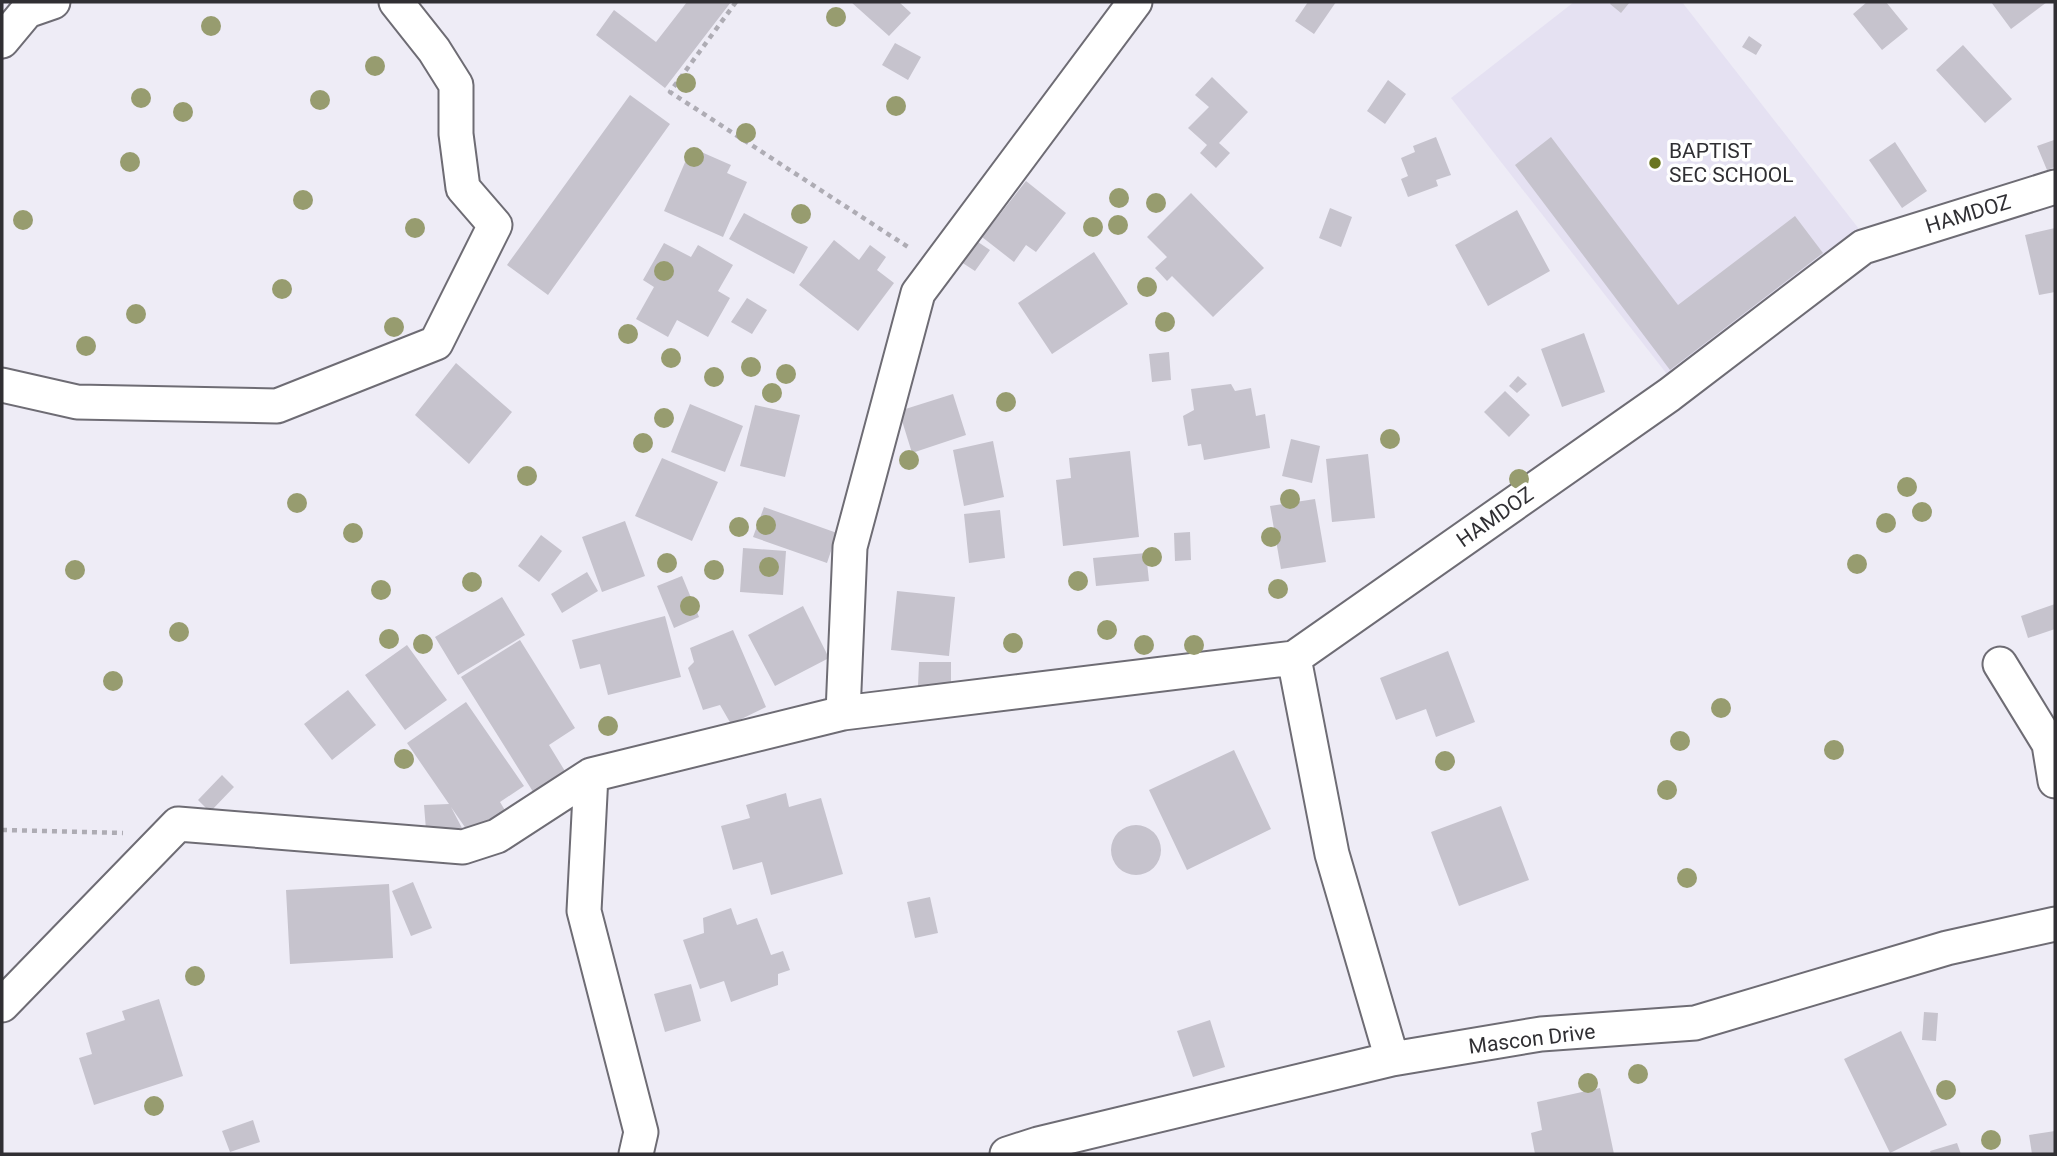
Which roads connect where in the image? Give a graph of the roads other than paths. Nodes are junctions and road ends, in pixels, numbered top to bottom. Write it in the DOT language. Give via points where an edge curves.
graph roads {
  1 [pos="53,2"];
  2 [pos="396,2"];
  3 [pos="1135,2"];
  4 [pos="2,41"];
  5 [pos="2055,187"];
  6 [pos="2,385"];
  7 [pos="1294,658"];
  8 [pos="2000,664"];
  9 [pos="843,713"];
  10 [pos="591,775"];
  11 [pos="2055,780"];
  12 [pos="2055,924"];
  13 [pos="2,1005"];
  14 [pos="1392,1059"];
  15 [pos="636,1154"];
  16 [pos="1007,1154"];
  1 -- 4 [label="street" via="27,11"];
  2 -- 6 [label="street" via="456,85 463,188 495,225 436,343 277,406 77,402"];
  3 -- 9 [label="street" via="918,293 850,547"];
  5 -- 7 [label="street, HAMDOZ" via="1863,247 1669,395"];
  7 -- 9 [label="street"];
  7 -- 14 [label="street" via="1332,854"];
  8 -- 11 [label="street" via="2049,744"];
  9 -- 10 [label="street"];
  10 -- 13 [label="street" via="496,836 463,847 178,824"];
  10 -- 15 [label="street" via="584,911 641,1132"];
  12 -- 14 [label="street, Mascon Drive" via="1947,948 1695,1023 1541,1034"];
  14 -- 16 [label="street, Mascon Drive"];
}
